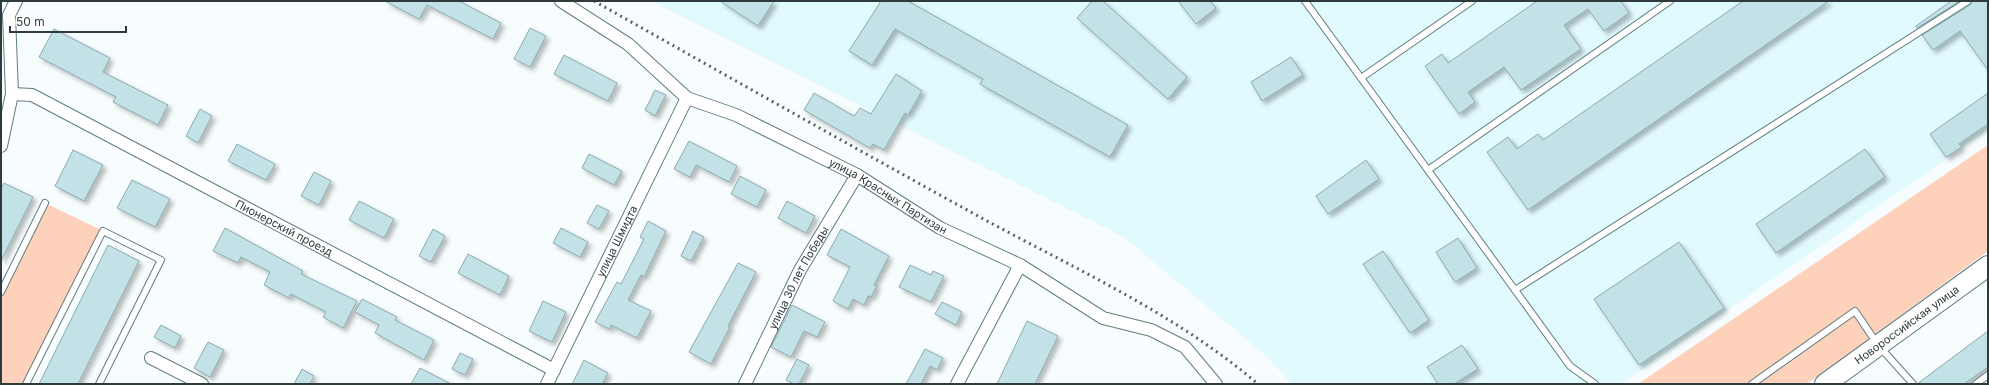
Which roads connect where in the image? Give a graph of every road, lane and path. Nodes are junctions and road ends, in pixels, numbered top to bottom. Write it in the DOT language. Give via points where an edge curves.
graph roads {
  1 [pos="16,1"];
  2 [pos="561,1"];
  3 [pos="1305,1"];
  4 [pos="1472,1"];
  5 [pos="1670,1"];
  6 [pos="1968,1"];
  7 [pos="1361,78"];
  8 [pos="12,94"];
  9 [pos="687,98"];
  10 [pos="1,146"];
  11 [pos="1428,170"];
  12 [pos="857,175"];
  13 [pos="45,203"];
  14 [pos="1020,265"];
  15 [pos="1988,266"];
  16 [pos="1514,290"];
  17 [pos="1,292"];
  18 [pos="1878,345"];
  19 [pos="151,358"];
  20 [pos="554,370"];
  21 [pos="1988,375"];
  22 [pos="26,384"];
  23 [pos="99,384"];
  24 [pos="202,384"];
  25 [pos="547,384"];
  26 [pos="745,384"];
  27 [pos="957,384"];
  28 [pos="1216,384"];
  29 [pos="1595,384"];
  30 [pos="1752,384"];
  31 [pos="1825,384"];
  32 [pos="1913,384"];
  33 [pos="1976,384"];
  1 -- 8 [label="street" via="9,15"];
  2 -- 9 [label="street, улица Красных Партизан" via="628,44"];
  3 -- 7 [label="lane"];
  4 -- 7 [label="lane"];
  5 -- 11 [label="lane"];
  6 -- 16 [label="lane"];
  7 -- 11 [label="lane"];
  8 -- 10 [label="street"];
  8 -- 20 [label="street, Пионерский проезд" via="32,95"];
  9 -- 12 [label="street, улица Красных Партизан" via="736,115"];
  9 -- 20 [label="street, улица Шмидта"];
  11 -- 16 [label="lane"];
  12 -- 14 [label="street, улица Красных Партизан" via="940,228"];
  12 -- 26 [label="street, улица 30 лет Победы" via="800,270"];
  13 -- 17 [label="lane"];
  14 -- 27 [label="street"];
  14 -- 28 [label="street, улица Красных Партизан" via="1103,318 1151,330 1185,347"];
  15 -- 18 [label="main road, Новороссийская улица"];
  16 -- 29 [label="lane" via="1570,366"];
  18 -- 30 [label="lane" via="1854,310"];
  18 -- 31 [label="main road, Новороссийская улица"];
  18 -- 32 [label="lane"];
  19 -- 24 [label="street"];
  20 -- 25 [label="street, улица Шмидта"];
  21 -- 33 [label="lane"];
  22 -- 23 [label="lane" via="103,231 161,260"];
}
